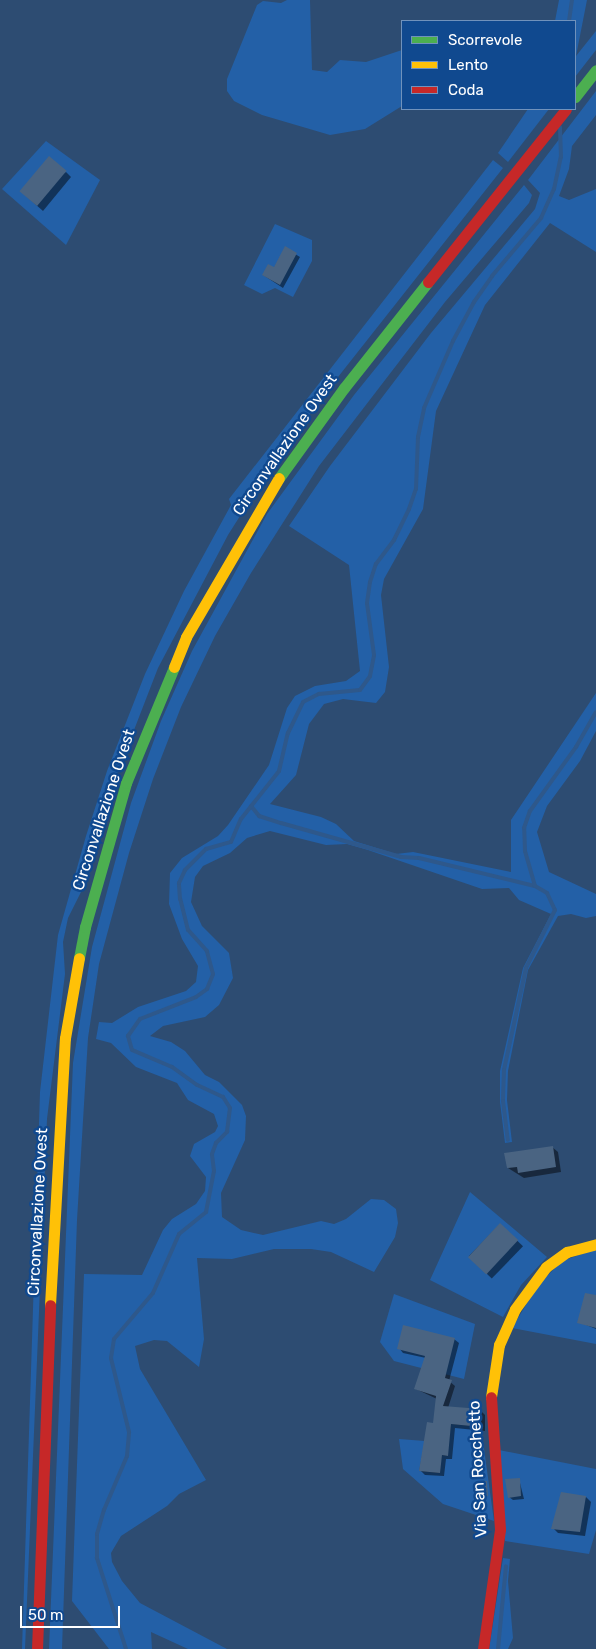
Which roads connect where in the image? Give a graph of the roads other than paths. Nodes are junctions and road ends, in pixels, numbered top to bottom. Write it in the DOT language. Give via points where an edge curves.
graph roads {
  1 [pos="596,70"];
  2 [pos="576,96"];
  3 [pos="565,110"];
  4 [pos="596,1244"];
  5 [pos="36,1649"];
  6 [pos="483,1649"];
  1 -- 2 [label="main road"];
  3 -- 5 [label="main road, Circonvallazione Ovest" via="303,442 216,582 156,705 105,850 72,988 60,1085"];
  4 -- 6 [label="main road, Via San Rocchetto" via="566,1252 540,1273 515,1309 497,1352 490,1385 490,1434 500,1529"];
}
